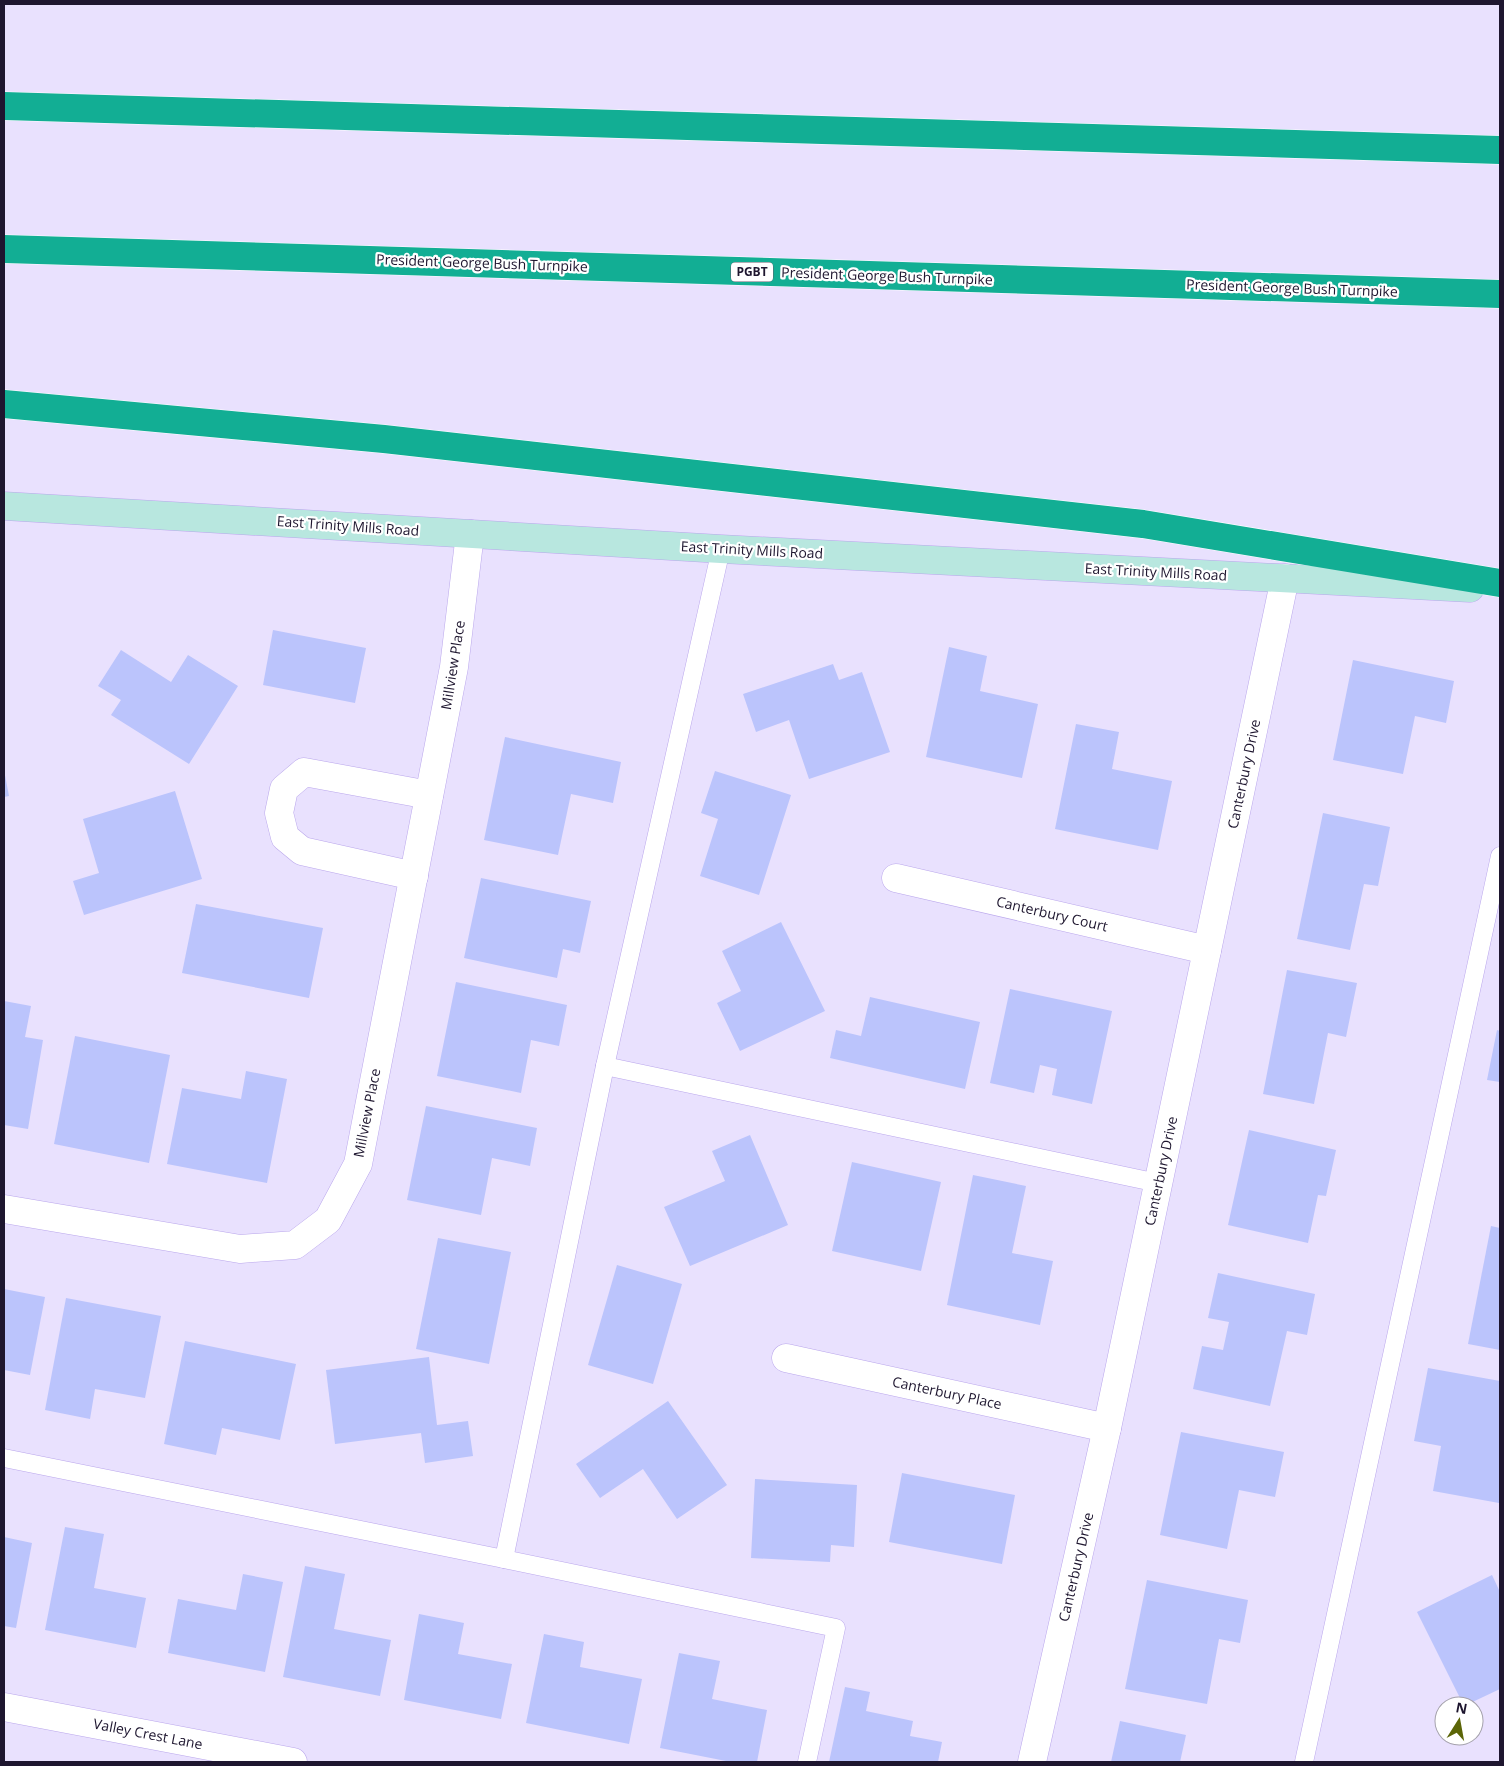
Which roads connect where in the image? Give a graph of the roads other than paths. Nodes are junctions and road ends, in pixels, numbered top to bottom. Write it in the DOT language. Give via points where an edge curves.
graph roads {
  1 [pos="4,106"];
  2 [pos="1500,150"];
  3 [pos="4,249"];
  4 [pos="1500,294"];
  5 [pos="4,404"];
  6 [pos="4,506"];
  7 [pos="470,534"];
  8 [pos="721,549"];
  9 [pos="1285,578"];
  10 [pos="1500,583"];
  11 [pos="1500,589"];
  12 [pos="429,796"];
  13 [pos="1500,856"];
  14 [pos="414,876"];
  15 [pos="896,878"];
  16 [pos="1207,950"];
  17 [pos="605,1066"];
  18 [pos="1158,1182"];
  19 [pos="4,1209"];
  20 [pos="786,1358"];
  21 [pos="1107,1428"];
  22 [pos="4,1458"];
  23 [pos="504,1559"];
  24 [pos="4,1707"];
  25 [pos="293,1762"];
  26 [pos="807,1762"];
  27 [pos="1032,1762"];
  28 [pos="1304,1762"];
  1 -- 2 [label="highway"];
  3 -- 4 [label="highway, President George Bush Turnpike / PGBT"];
  5 -- 10 [label="highway" via="384,439 1143,524"];
  6 -- 7 [label="main road, East Trinity Mills Road"];
  7 -- 8 [label="main road, East Trinity Mills Road"];
  7 -- 12 [label="street, Millview Place" via="454,667"];
  8 -- 9 [label="main road, East Trinity Mills Road"];
  8 -- 17 [label="lane"];
  9 -- 11 [label="main road, East Trinity Mills Road"];
  9 -- 16 [label="street, Canterbury Drive"];
  12 -- 14 [label="street, Millview Place"];
  12 -- 14 [label="street" via="304,772 284,789 278,813 285,837 302,851"];
  13 -- 28 [label="lane"];
  14 -- 19 [label="street, Millview Place" via="358,1164 328,1220 295,1245 240,1249"];
  15 -- 16 [label="street, Canterbury Court"];
  16 -- 18 [label="street, Canterbury Drive"];
  17 -- 18 [label="lane"];
  17 -- 23 [label="lane"];
  18 -- 21 [label="street, Canterbury Drive"];
  20 -- 21 [label="street, Canterbury Place"];
  21 -- 27 [label="street, Canterbury Drive"];
  22 -- 23 [label="lane"];
  23 -- 26 [label="lane" via="836,1628"];
  24 -- 25 [label="street, Valley Crest Lane"];
}
